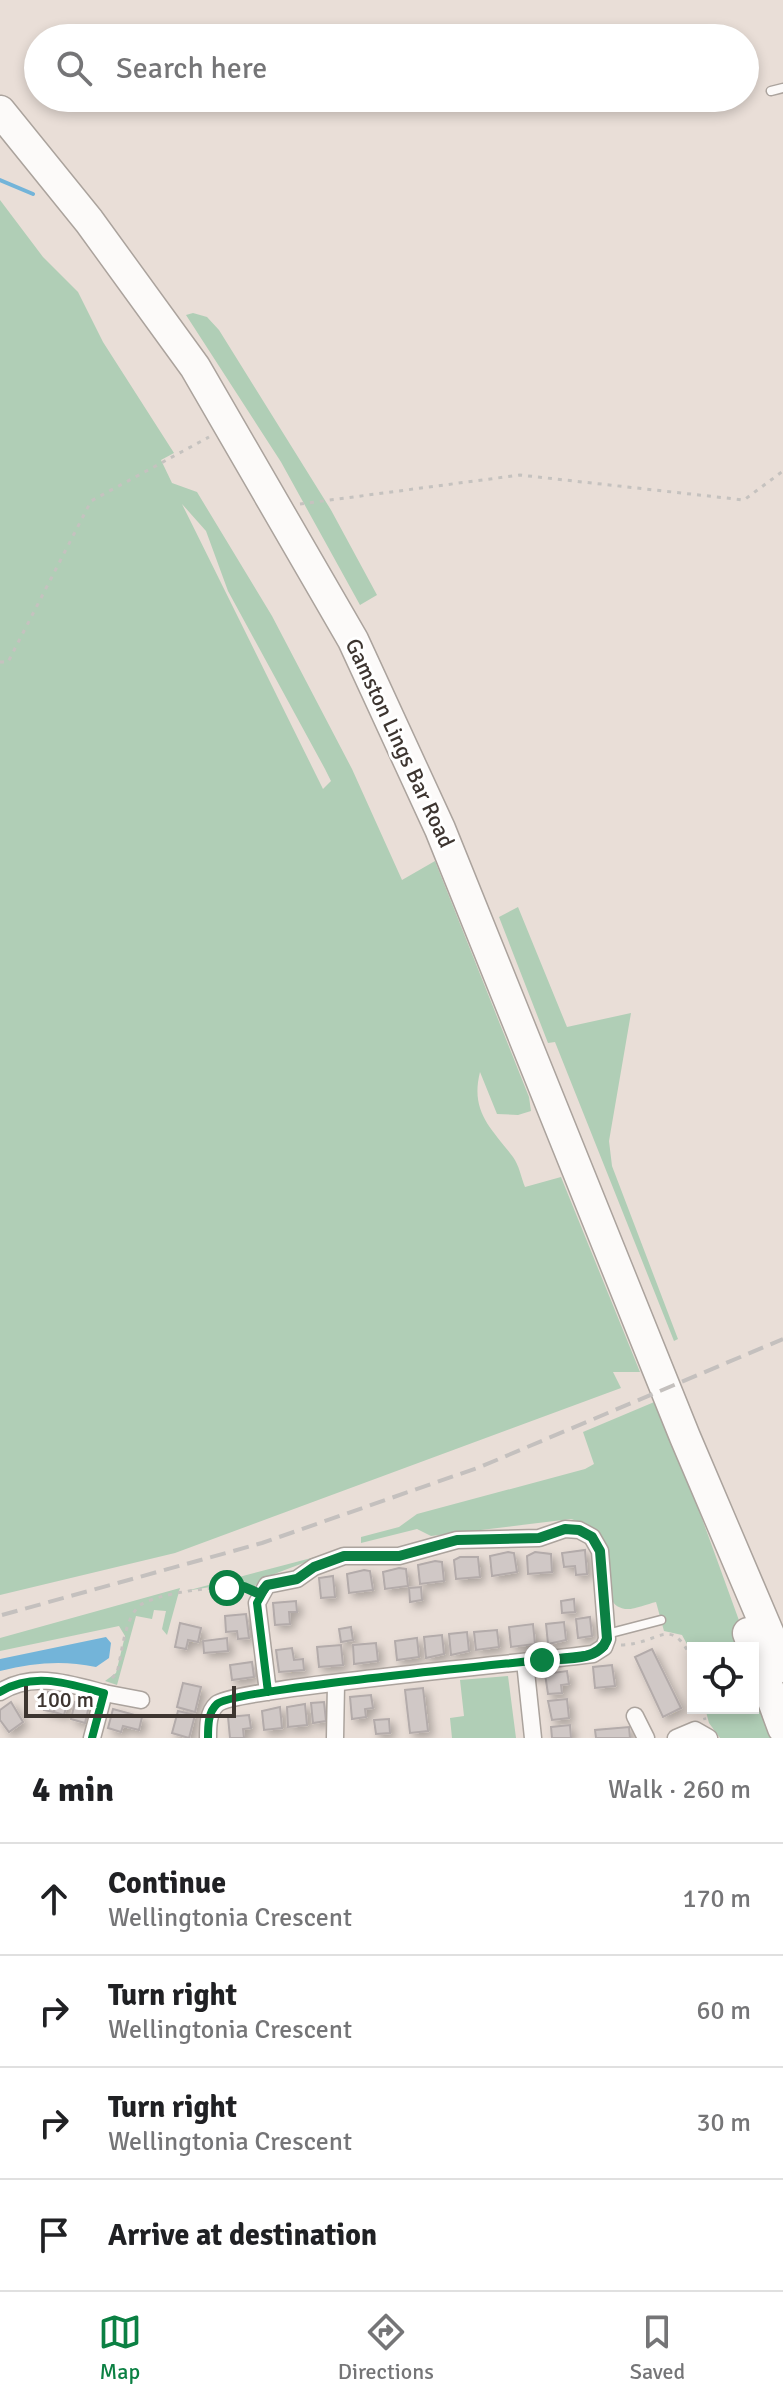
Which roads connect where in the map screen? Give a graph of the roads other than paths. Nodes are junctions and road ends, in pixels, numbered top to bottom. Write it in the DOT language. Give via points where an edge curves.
graph roads {
  1 [pos="783,88"];
  2 [pos="771,91"];
  3 [pos="0,111"];
  4 [pos="685,1437"];
  5 [pos="661,1620"];
  6 [pos="607,1634"];
  7 [pos="525,1662"];
  8 [pos="783,1667"];
  9 [pos="336,1684"];
  10 [pos="105,1688"];
  11 [pos="0,1692"];
  12 [pos="268,1692"];
  13 [pos="141,1700"];
  14 [pos="635,1716"];
  15 [pos="783,1728"];
  16 [pos="708,1731"];
  17 [pos="92,1738"];
  18 [pos="208,1738"];
  19 [pos="335,1738"];
  20 [pos="533,1738"];
  21 [pos="646,1738"];
  22 [pos="676,1738"];
  1 -- 2 [label="lane"];
  3 -- 4 [label="highway, Gamston Lings Bar Road" via="89,221 195,367 353,640 440,829"];
  4 -- 8 [label="highway, Gamston Lings Bar Road"];
  4 -- 15 [label="highway, Gamston Lings Bar Road"];
  5 -- 6 [label="lane"];
  6 -- 7 [label="street" via="604,1647 593,1654"];
  6 -- 12 [label="street" via="600,1551 592,1537 579,1530 539,1538 457,1540 399,1556 344,1556 297,1579 267,1585 260,1594"];
  7 -- 9 [label="street"];
  7 -- 20 [label="street"];
  9 -- 12 [label="street"];
  9 -- 19 [label="street"];
  10 -- 11 [label="street" via="52,1680 23,1682"];
  10 -- 13 [label="street"];
  10 -- 17 [label="street"];
  12 -- 18 [label="street" via="231,1696 218,1703 210,1713"];
  14 -- 21 [label="street"];
  16 -- 22 [label="street"];
}
